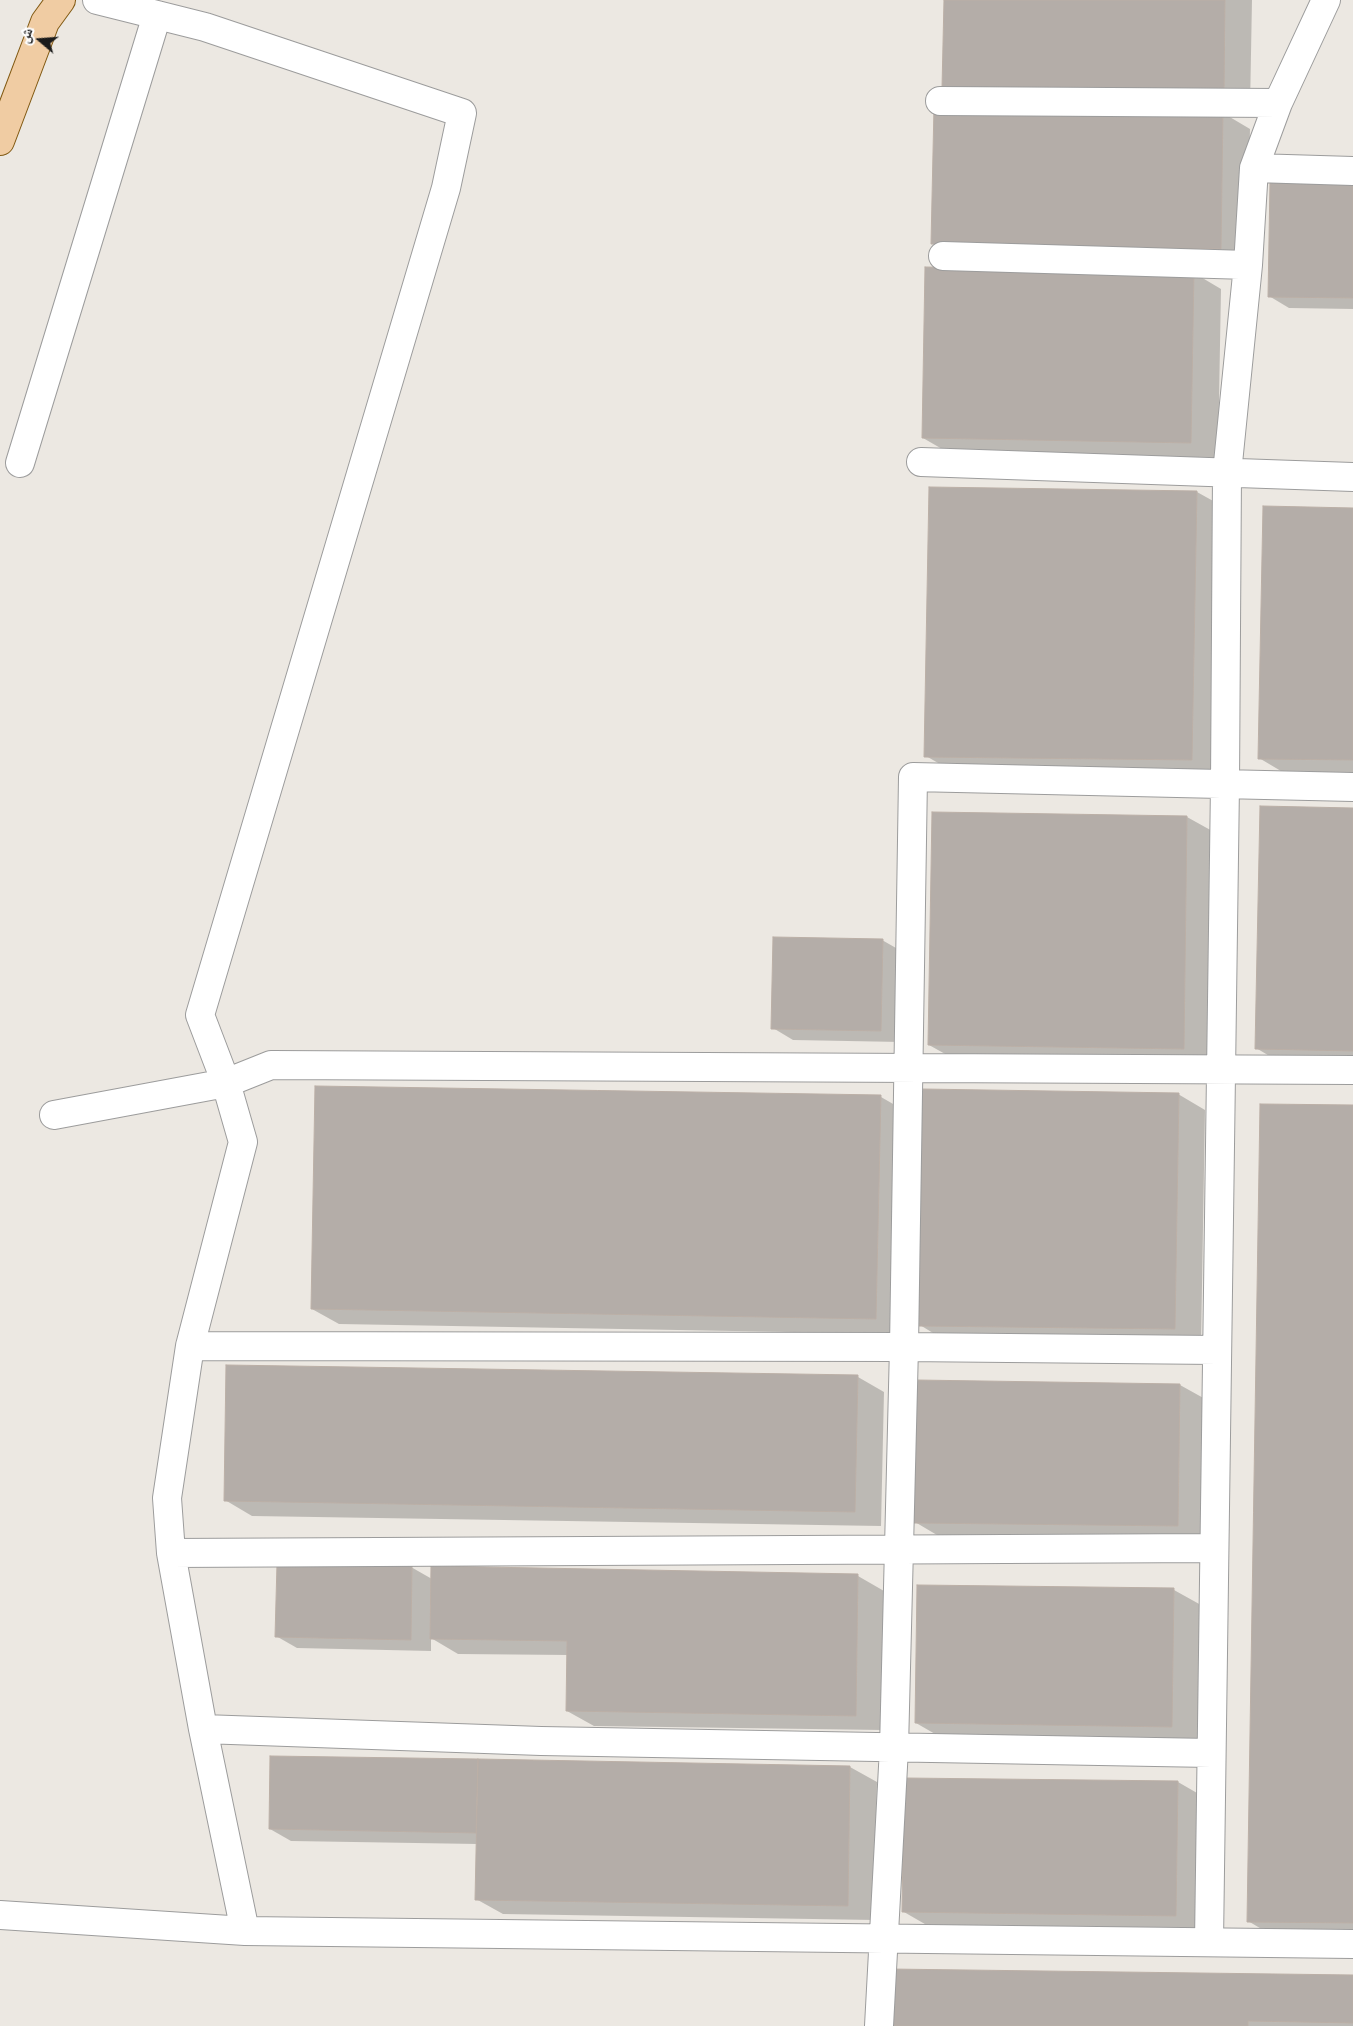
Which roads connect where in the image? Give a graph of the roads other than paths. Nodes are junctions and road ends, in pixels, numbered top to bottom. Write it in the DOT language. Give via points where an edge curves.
graph roads {
  1 [pos="61,0"];
  2 [pos="97,0"];
  3 [pos="1326,0"];
  4 [pos="157,15"];
  5 [pos="940,101"];
  6 [pos="1278,103"];
  7 [pos="0,141"];
  8 [pos="1254,168"];
  9 [pos="1353,171"];
  10 [pos="943,256"];
  11 [pos="1248,265"];
  12 [pos="921,462"];
  13 [pos="20,464"];
  14 [pos="1227,473"];
  15 [pos="1353,478"];
  16 [pos="1225,784"];
  17 [pos="1353,787"];
  18 [pos="909,1068"];
  19 [pos="1220,1069"];
  20 [pos="1353,1070"];
  21 [pos="226,1083"];
  22 [pos="54,1115"];
  23 [pos="190,1346"];
  24 [pos="904,1347"];
  25 [pos="1217,1350"];
  26 [pos="1214,1548"];
  27 [pos="898,1549"];
  28 [pos="171,1553"];
  29 [pos="203,1730"];
  30 [pos="894,1748"];
  31 [pos="1210,1753"];
  32 [pos="0,1915"];
  33 [pos="245,1932"];
  34 [pos="885,1938"];
  35 [pos="1209,1942"];
  36 [pos="1353,1944"];
  37 [pos="880,2026"];
  1 -- 7 [label="main road" via="45,22"];
  2 -- 4 [label="street"];
  3 -- 6 [label="street"];
  4 -- 13 [label="street"];
  4 -- 21 [label="street" via="205,27 462,113 446,188 200,1015"];
  5 -- 6 [label="street"];
  6 -- 8 [label="street"];
  8 -- 9 [label="street"];
  8 -- 11 [label="street"];
  10 -- 11 [label="street"];
  11 -- 14 [label="street"];
  12 -- 14 [label="street"];
  14 -- 15 [label="street"];
  14 -- 16 [label="street"];
  16 -- 17 [label="street"];
  16 -- 18 [label="street" via="913,777"];
  16 -- 19 [label="street"];
  18 -- 19 [label="street"];
  18 -- 21 [label="street" via="271,1065"];
  18 -- 24 [label="street"];
  19 -- 20 [label="street"];
  19 -- 25 [label="street"];
  21 -- 22 [label="street"];
  21 -- 23 [label="street" via="243,1142"];
  23 -- 24 [label="street"];
  23 -- 28 [label="street" via="167,1498"];
  24 -- 25 [label="street"];
  24 -- 27 [label="street"];
  25 -- 26 [label="street"];
  26 -- 27 [label="street"];
  26 -- 31 [label="street"];
  27 -- 28 [label="street"];
  27 -- 30 [label="street"];
  28 -- 29 [label="street"];
  29 -- 30 [label="street"];
  29 -- 33 [label="street"];
  30 -- 31 [label="street"];
  30 -- 34 [label="street"];
  31 -- 35 [label="street"];
  32 -- 33 [label="street"];
  33 -- 34 [label="street"];
  34 -- 35 [label="street"];
  34 -- 37 [label="street"];
  35 -- 36 [label="street"];
}
